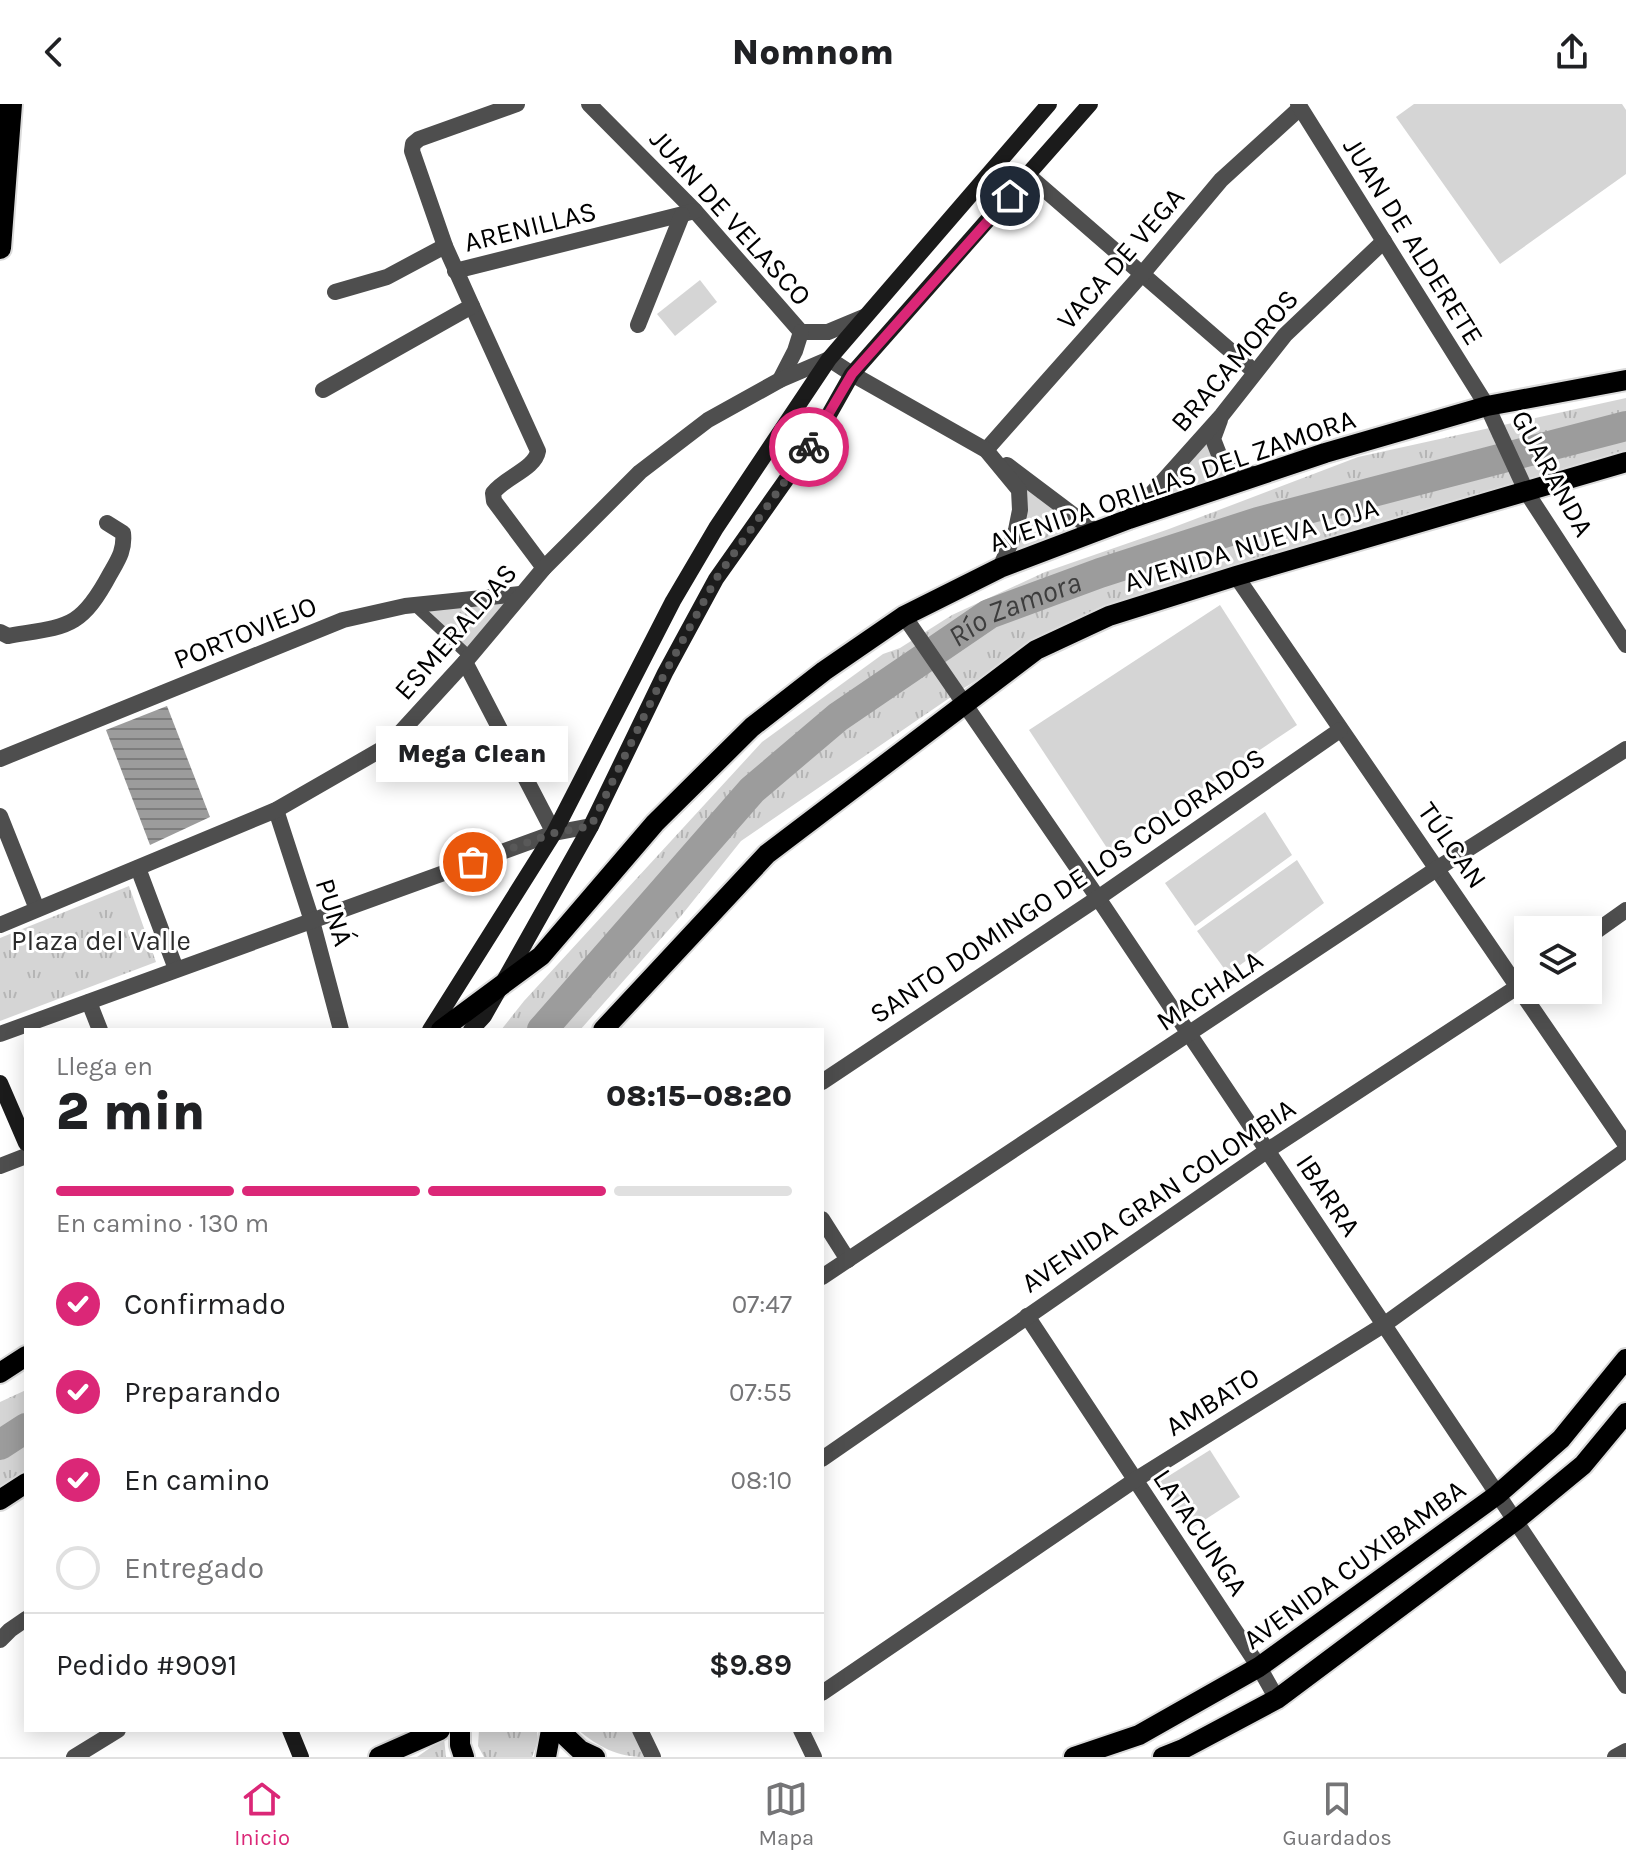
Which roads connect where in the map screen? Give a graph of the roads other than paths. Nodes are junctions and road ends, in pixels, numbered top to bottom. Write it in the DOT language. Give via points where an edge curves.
graph roads {
  1 [pos="11,104"];
  2 [pos="517,104"];
  3 [pos="589,104"];
  4 [pos="1049,104"];
  5 [pos="1090,104"];
  6 [pos="1299,106"];
  7 [pos="1029,176"];
  8 [pos="689,213"];
  9 [pos="1384,241"];
  10 [pos="445,246"];
  11 [pos="0,248"];
  12 [pos="455,271"];
  13 [pos="1143,273"];
  14 [pos="335,292"];
  15 [pos="472,306"];
  16 [pos="864,317"];
  17 [pos="638,325"];
  18 [pos="801,332"];
  19 [pos="829,359"];
  20 [pos="1255,372"];
  21 [pos="852,374"];
  22 [pos="780,380"];
  23 [pos="1626,380"];
  24 [pos="323,390"];
  25 [pos="1487,406"];
  26 [pos="1222,415"];
  27 [pos="986,450"];
  28 [pos="1626,462"];
  29 [pos="1265,475"];
  30 [pos="1527,493"];
  31 [pos="1129,519"];
  32 [pos="107,523"];
  33 [pos="1096,532"];
  34 [pos="544,568"];
  35 [pos="1000,568"];
  36 [pos="1236,576"];
  37 [pos="520,594"];
  38 [pos="414,605"];
  39 [pos="908,623"];
  40 [pos="0,632"];
  41 [pos="1626,645"];
  42 [pos="467,659"];
  43 [pos="959,698"];
  44 [pos="1340,730"];
  45 [pos="1626,749"];
  46 [pos="0,759"];
  47 [pos="276,810"];
  48 [pos="0,816"];
  49 [pos="591,826"];
  50 [pos="554,833"];
  51 [pos="138,868"];
  52 [pos="1438,868"];
  53 [pos="1098,898"];
  54 [pos="37,909"];
  55 [pos="1626,910"];
  56 [pos="312,921"];
  57 [pos="0,925"];
  58 [pos="1602,927"];
  59 [pos="176,969"];
  60 [pos="1514,972"];
  61 [pos="501,986"];
  62 [pos="1514,990"];
  63 [pos="89,1002"];
  64 [pos="1536,1004"];
  65 [pos="99,1028"];
  66 [pos="340,1028"];
  67 [pos="431,1028"];
  68 [pos="444,1028"];
  69 [pos="473,1028"];
  70 [pos="605,1028"];
  71 [pos="0,1034"];
  72 [pos="1189,1034"];
  73 [pos="824,1081"];
  74 [pos="0,1083"];
  75 [pos="24,1138"];
  76 [pos="1626,1147"];
  77 [pos="1268,1150"];
  78 [pos="24,1157"];
  79 [pos="0,1166"];
  80 [pos="824,1222"];
  81 [pos="848,1260"];
  82 [pos="824,1276"];
  83 [pos="1027,1316"];
  84 [pos="1385,1324"];
  85 [pos="24,1357"];
  86 [pos="1626,1359"];
  87 [pos="0,1373"];
  88 [pos="1626,1413"];
  89 [pos="824,1458"];
  90 [pos="1135,1480"];
  91 [pos="24,1484"];
  92 [pos="1497,1495"];
  93 [pos="0,1500"];
  94 [pos="1515,1521"];
  95 [pos="24,1620"];
  96 [pos="0,1640"];
  97 [pos="1259,1667"];
  98 [pos="1626,1686"];
  99 [pos="824,1692"];
  100 [pos="1277,1699"];
  101 [pos="115,1732"];
  102 [pos="291,1732"];
  103 [pos="435,1732"];
  104 [pos="460,1732"];
  105 [pos="551,1732"];
  106 [pos="561,1732"];
  107 [pos="641,1732"];
  108 [pos="802,1732"];
  109 [pos="1626,1751"];
  110 [pos="74,1757"];
  111 [pos="301,1757"];
  112 [pos="379,1757"];
  113 [pos="464,1757"];
  114 [pos="546,1757"];
  115 [pos="595,1757"];
  116 [pos="653,1757"];
  117 [pos="814,1757"];
  118 [pos="1074,1757"];
  119 [pos="1163,1757"];
  120 [pos="1615,1757"];
  1 -- 11 [label="highway"];
  2 -- 10 [label="street" via="413,144"];
  3 -- 8 [label="street, JUAN DE VELASCO"];
  4 -- 16 [label="main road"];
  5 -- 7 [label="main road"];
  6 -- 9 [label="street, JUAN DE ALDERETE"];
  6 -- 13 [label="street, VACA DE VEGA" via="1221,180"];
  7 -- 13 [label="street"];
  7 -- 21 [label="main road"];
  8 -- 12 [label="street, ARENILLAS"];
  8 -- 17 [label="street"];
  8 -- 18 [label="street, JUAN DE VELASCO"];
  9 -- 20 [label="street, BRACAMOROS" via="1316,303"];
  9 -- 25 [label="street, JUAN DE ALDERETE"];
  10 -- 12 [label="street"];
  10 -- 14 [label="street" via="387,277"];
  12 -- 15 [label="street, ARENILLAS"];
  13 -- 20 [label="street"];
  13 -- 27 [label="street, VACA DE VEGA"];
  15 -- 24 [label="street"];
  15 -- 34 [label="street, ARENILLAS" via="538,451 537,459 498,486 494,501"];
  16 -- 18 [label="street, JUAN DE VELASCO" via="828,332"];
  16 -- 19 [label="main road"];
  18 -- 22 [label="street, JUAN DE VELASCO"];
  19 -- 21 [label="street"];
  19 -- 22 [label="street, ESMERALDAS"];
  19 -- 50 [label="main road" via="673,601"];
  20 -- 26 [label="street, BRACAMOROS"];
  21 -- 27 [label="street"];
  21 -- 49 [label="main road" via="817,436 716,579"];
  22 -- 34 [label="street, ESMERALDAS" via="708,420 640,472"];
  23 -- 25 [label="main road, AVENIDA ORILLAS DEL ZAMORA"];
  25 -- 29 [label="main road, AVENIDA ORILLAS DEL ZAMORA"];
  25 -- 30 [label="street, GUARANDA"];
  26 -- 29 [label="street" via="1213,439 1220,457 1235,473"];
  26 -- 31 [label="street, BRACAMOROS"];
  27 -- 33 [label="street"];
  27 -- 35 [label="street" via="1019,490 1016,530"];
  28 -- 30 [label="main road, AVENIDA NUEVA LOJA"];
  29 -- 31 [label="main road, AVENIDA ORILLAS DEL ZAMORA"];
  30 -- 36 [label="main road, AVENIDA NUEVA LOJA"];
  30 -- 41 [label="street, GUARANDA"];
  31 -- 33 [label="main road, AVENIDA ORILLAS DEL ZAMORA"];
  32 -- 40 [label="street" via="123,533 125,547 79,619 63,627 8,636"];
  33 -- 35 [label="main road, AVENIDA ORILLAS DEL ZAMORA"];
  34 -- 37 [label="street, ESMERALDAS"];
  35 -- 39 [label="main road, AVENIDA ORILLAS DEL ZAMORA"];
  36 -- 43 [label="main road, AVENIDA NUEVA LOJA" via="1109,616 1036,650"];
  36 -- 44 [label="street, TÚLCAN"];
  37 -- 38 [label="street, PORTOVIEJO"];
  37 -- 42 [label="street, ESMERALDAS"];
  38 -- 42 [label="street"];
  38 -- 46 [label="street, PORTOVIEJO" via="343,620"];
  39 -- 43 [label="street, IBARRA"];
  39 -- 61 [label="main road, AVENIDA ORILLAS DEL ZAMORA" via="824,671 752,727 655,823 541,956"];
  42 -- 47 [label="street, ESMERALDAS" via="389,745"];
  42 -- 50 [label="street"];
  43 -- 53 [label="street, IBARRA"];
  43 -- 70 [label="main road, AVENIDA NUEVA LOJA" via="767,854"];
  44 -- 52 [label="street, TÚLCAN"];
  44 -- 53 [label="street, SANTO DOMINGO DE LOS COLORADOS"];
  45 -- 52 [label="street, MACHALA"];
  47 -- 51 [label="street, ESMERALDAS"];
  47 -- 56 [label="street, PUNÁ"];
  48 -- 54 [label="street"];
  49 -- 50 [label="street"];
  49 -- 61 [label="main road"];
  50 -- 56 [label="street"];
  50 -- 67 [label="main road"];
  51 -- 54 [label="street, ESMERALDAS"];
  51 -- 59 [label="street"];
  52 -- 60 [label="street, TÚLCAN"];
  52 -- 72 [label="street, MACHALA"];
  53 -- 72 [label="street, IBARRA"];
  53 -- 73 [label="street, SANTO DOMINGO DE LOS COLORADOS"];
  54 -- 57 [label="street, ESMERALDAS"];
  55 -- 58 [label="street"];
  56 -- 59 [label="street"];
  56 -- 66 [label="street, PUNÁ"];
  59 -- 63 [label="street"];
  61 -- 68 [label="main road, AVENIDA ORILLAS DEL ZAMORA"];
  61 -- 69 [label="main road, AVENIDA ORILLAS DEL ZAMORA"];
  62 -- 77 [label="street, AVENIDA GRAN COLOMBIA"];
  63 -- 65 [label="street"];
  63 -- 71 [label="street"];
  64 -- 76 [label="street, TÚLCAN"];
  72 -- 77 [label="street, IBARRA"];
  72 -- 81 [label="street, MACHALA"];
  74 -- 75 [label="main road"];
  76 -- 84 [label="street, AMBATO"];
  77 -- 83 [label="street, AVENIDA GRAN COLOMBIA"];
  77 -- 84 [label="street, IBARRA"];
  78 -- 79 [label="street"];
  80 -- 81 [label="street"];
  81 -- 82 [label="street, MACHALA"];
  83 -- 89 [label="street, AVENIDA GRAN COLOMBIA"];
  83 -- 90 [label="street, LATACUNGA"];
  84 -- 90 [label="street, AMBATO"];
  84 -- 92 [label="street, IBARRA"];
  85 -- 87 [label="main road"];
  86 -- 92 [label="main road, AVENIDA CUXIBAMBA" via="1561,1439"];
  88 -- 94 [label="main road" via="1583,1465"];
  90 -- 97 [label="street, LATACUNGA"];
  90 -- 99 [label="street, AMBATO"];
  91 -- 93 [label="main road"];
  92 -- 94 [label="street, IBARRA"];
  92 -- 97 [label="main road, AVENIDA CUXIBAMBA"];
  94 -- 98 [label="street, IBARRA"];
  94 -- 100 [label="main road"];
  95 -- 96 [label="street"];
  97 -- 100 [label="street, LATACUNGA"];
  97 -- 118 [label="main road, AVENIDA CUXIBAMBA" via="1139,1735"];
  100 -- 119 [label="main road"];
  101 -- 110 [label="street"];
  102 -- 111 [label="main road"];
  103 -- 112 [label="main road"];
  104 -- 113 [label="main road"];
  105 -- 114 [label="main road"];
  106 -- 115 [label="main road"];
  107 -- 116 [label="street"];
  108 -- 117 [label="street"];
  109 -- 120 [label="street"];
}
